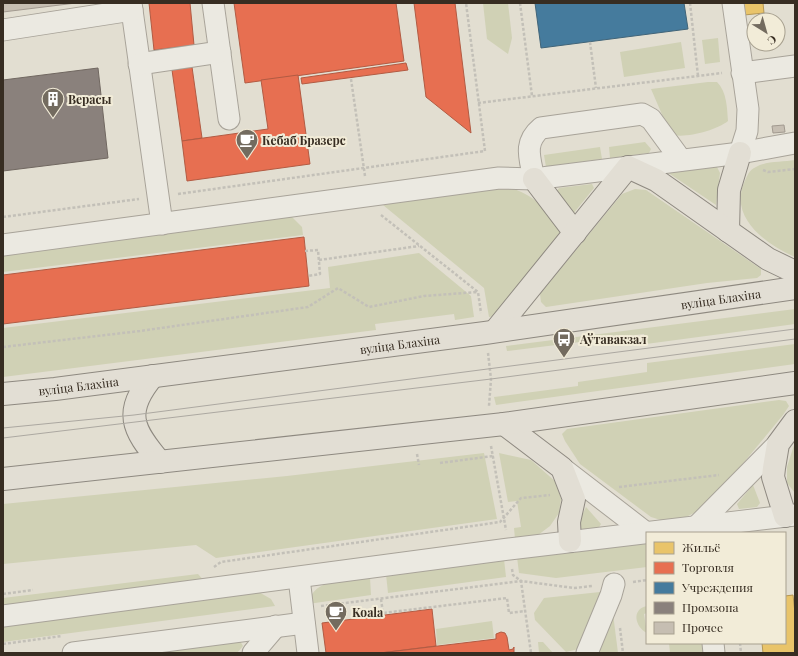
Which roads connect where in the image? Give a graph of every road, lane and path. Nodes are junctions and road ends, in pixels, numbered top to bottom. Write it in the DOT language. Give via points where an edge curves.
graph roads {
  1 [pos="213,3"];
  2 [pos="466,3"];
  3 [pos="520,3"];
  4 [pos="690,3"];
  5 [pos="733,3"];
  6 [pos="131,6"];
  7 [pos="3,30"];
  8 [pos="590,42"];
  9 [pos="220,52"];
  10 [pos="139,64"];
  11 [pos="795,66"];
  12 [pos="742,73"];
  13 [pos="698,76"];
  14 [pos="596,88"];
  15 [pos="532,96"];
  16 [pos="478,103"];
  17 [pos="229,119"];
  18 [pos="795,143"];
  19 [pos="740,153"];
  20 [pos="681,160"];
  21 [pos="628,167"];
  22 [pos="534,179"];
  23 [pos="158,197"];
  24 [pos="3,218"];
  25 [pos="162,224"];
  26 [pos="728,231"];
  27 [pos="576,233"];
  28 [pos="3,245"];
  29 [pos="420,246"];
  30 [pos="305,251"];
  31 [pos="319,260"];
  32 [pos="795,272"];
  33 [pos="308,276"];
  34 [pos="795,288"];
  35 [pos="478,292"];
  36 [pos="495,331"];
  37 [pos="3,347"];
  38 [pos="153,376"];
  39 [pos="795,383"];
  40 [pos="3,394"];
  41 [pos="795,421"];
  42 [pos="504,424"];
  43 [pos="778,444"];
  44 [pos="493,456"];
  45 [pos="160,462"];
  46 [pos="440,463"];
  47 [pos="721,474"];
  48 [pos="3,479"];
  49 [pos="581,491"];
  50 [pos="790,516"];
  51 [pos="698,530"];
  52 [pos="645,532"];
  53 [pos="570,542"];
  54 [pos="213,567"];
  55 [pos="513,575"];
  56 [pos="299,578"];
  57 [pos="646,580"];
  58 [pos="521,581"];
  59 [pos="614,584"];
  60 [pos="34,590"];
  61 [pos="3,594"];
  62 [pos="380,599"];
  63 [pos="525,611"];
  64 [pos="303,615"];
  65 [pos="3,616"];
  66 [pos="276,626"];
  67 [pos="3,644"];
  68 [pos="70,644"];
  69 [pos="253,653"];
  70 [pos="308,653"];
  71 [pos="531,653"];
  72 [pos="587,653"];
  1 -- 9 [label="street"];
  2 -- 16 [label="path"];
  3 -- 15 [label="path"];
  4 -- 13 [label="path"];
  5 -- 12 [label="street"];
  6 -- 7 [label="street"];
  6 -- 10 [label="street"];
  8 -- 14 [label="path"];
  9 -- 10 [label="street"];
  9 -- 17 [label="street"];
  10 -- 23 [label="street"];
  11 -- 12 [label="street"];
  12 -- 13 [label="path" via="724,72"];
  12 -- 19 [label="street" via="748,109 747,131"];
  13 -- 14 [label="path"];
  14 -- 15 [label="path"];
  15 -- 16 [label="path"];
  16 -- 23 [label="path" via="485,151"];
  18 -- 19 [label="street"];
  19 -- 20 [label="street"];
  19 -- 26 [label="main road" via="729,190"];
  20 -- 21 [label="street"];
  20 -- 22 [label="street" via="651,119 642,114 634,115 541,128 532,136 529,146"];
  21 -- 22 [label="street"];
  21 -- 26 [label="main road" via="656,180"];
  21 -- 27 [label="main road"];
  22 -- 25 [label="street" via="500,178"];
  22 -- 27 [label="main road"];
  23 -- 24 [label="path"];
  23 -- 25 [label="street"];
  25 -- 28 [label="street"];
  26 -- 32 [label="main road" via="768,259"];
  27 -- 36 [label="main road"];
  29 -- 31 [label="path"];
  30 -- 31 [label="path" via="318,250"];
  31 -- 33 [label="path" via="320,274"];
  34 -- 36 [label="main road, вуліца Блахіна"];
  35 -- 37 [label="path" via="424,296 369,307 338,288 308,307"];
  36 -- 38 [label="main road, вуліца Блахіна"];
  38 -- 40 [label="main road, вуліца Блахіна"];
  38 -- 45 [label="main road" via="139,392 134,415 142,441"];
  39 -- 42 [label="main road"];
  41 -- 43 [label="main road"];
  42 -- 45 [label="main road"];
  42 -- 49 [label="main road" via="562,468"];
  43 -- 50 [label="main road" via="773,477"];
  43 -- 51 [label="street"];
  44 -- 46 [label="path"];
  45 -- 48 [label="main road"];
  47 -- 49 [label="path"];
  49 -- 52 [label="street"];
  49 -- 53 [label="main road" via="574,499 569,522"];
  49 -- 54 [label="path" via="521,498 500,522 221,562"];
  50 -- 51 [label="street"];
  51 -- 52 [label="street"];
  52 -- 53 [label="street"];
  53 -- 56 [label="street"];
  55 -- 58 [label="path"];
  56 -- 64 [label="street"];
  56 -- 65 [label="street"];
  57 -- 59 [label="path"];
  58 -- 59 [label="path" via="574,588"];
  58 -- 62 [label="path"];
  58 -- 63 [label="path"];
  59 -- 72 [label="street"];
  60 -- 61 [label="path"];
  62 -- 63 [label="path" via="382,613 507,598 509,613"];
  62 -- 64 [label="path"];
  63 -- 71 [label="path"];
  64 -- 66 [label="street"];
  64 -- 70 [label="street"];
  66 -- 68 [label="street"];
  66 -- 69 [label="street"];
  67 -- 68 [label="path"];
}
